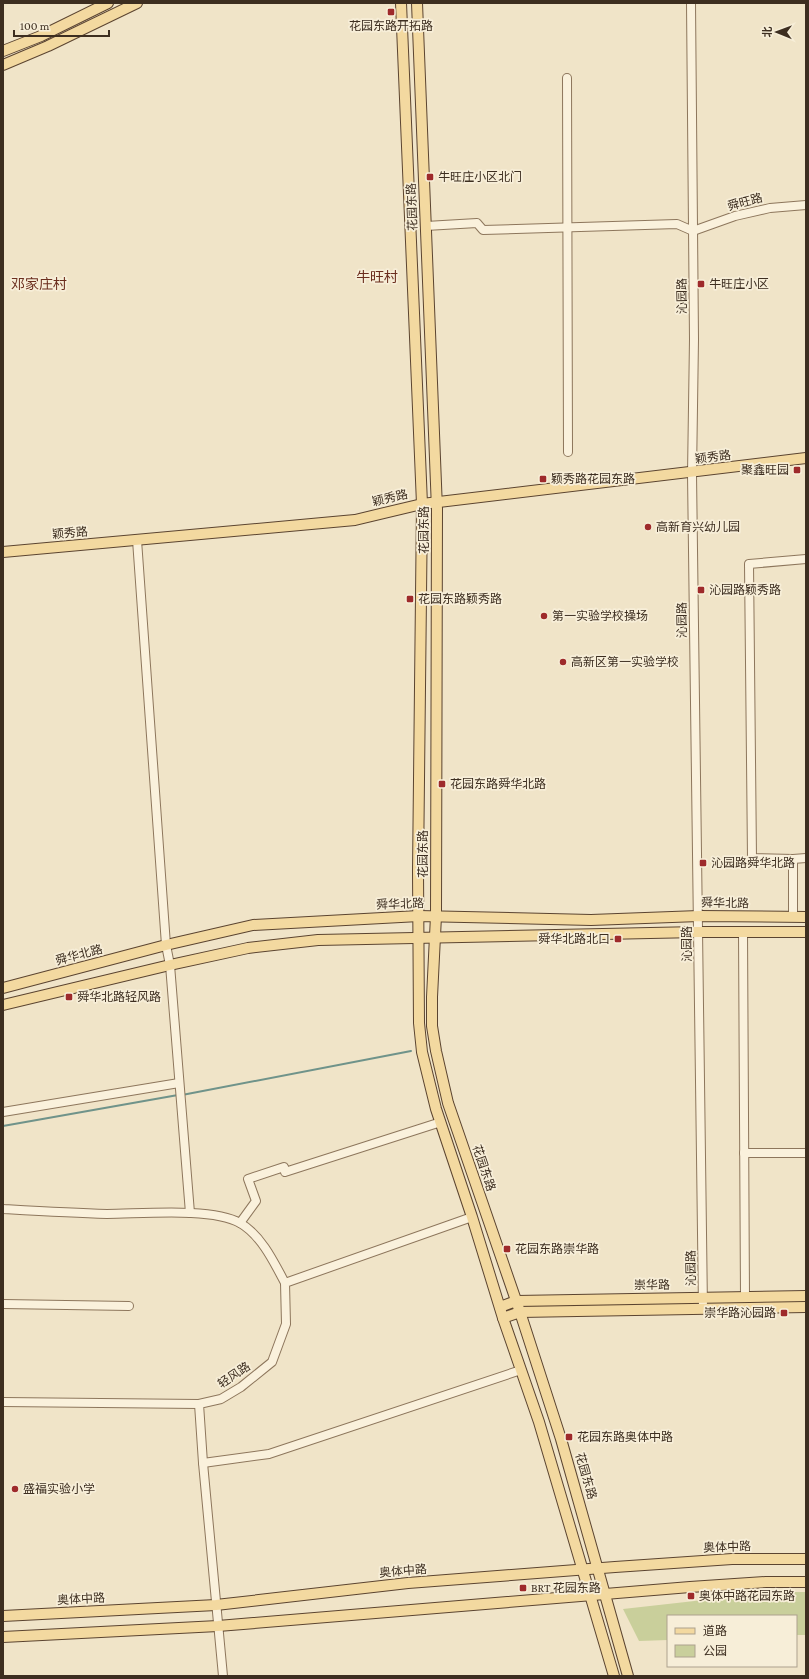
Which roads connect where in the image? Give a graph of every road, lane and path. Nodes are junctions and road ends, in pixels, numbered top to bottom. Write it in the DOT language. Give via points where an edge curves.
graph roads {
  1 [pos="108,3"];
  2 [pos="137,3"];
  3 [pos="401,3"];
  4 [pos="417,3"];
  5 [pos="691,3"];
  6 [pos="3,51"];
  7 [pos="3,65"];
  8 [pos="567,78"];
  9 [pos="806,205"];
  10 [pos="426,226"];
  11 [pos="567,227"];
  12 [pos="693,231"];
  13 [pos="568,452"];
  14 [pos="806,458"];
  15 [pos="692,472"];
  16 [pos="437,502"];
  17 [pos="422,504"];
  18 [pos="137,540"];
  19 [pos="3,552"];
  20 [pos="806,559"];
  21 [pos="806,858"];
  22 [pos="793,859"];
  23 [pos="420,916"];
  24 [pos="436,916"];
  25 [pos="699,916"];
  26 [pos="793,917"];
  27 [pos="806,917"];
  28 [pos="698,932"];
  29 [pos="743,932"];
  30 [pos="806,932"];
  31 [pos="435,938"];
  32 [pos="420,939"];
  33 [pos="166,945"];
  34 [pos="170,965"];
  35 [pos="3,988"];
  36 [pos="3,1005"];
  37 [pos="179,1083"];
  38 [pos="3,1112"];
  39 [pos="441,1122"];
  40 [pos="744,1153"];
  41 [pos="806,1153"];
  42 [pos="3,1209"];
  43 [pos="190,1214"];
  44 [pos="472,1217"];
  45 [pos="240,1223"];
  46 [pos="286,1283"];
  47 [pos="806,1296"];
  48 [pos="703,1297"];
  49 [pos="745,1297"];
  50 [pos="516,1301"];
  51 [pos="3,1304"];
  52 [pos="129,1306"];
  53 [pos="500,1307"];
  54 [pos="806,1307"];
  55 [pos="703,1309"];
  56 [pos="520,1312"];
  57 [pos="503,1318"];
  58 [pos="521,1370"];
  59 [pos="3,1402"];
  60 [pos="199,1404"];
  61 [pos="203,1463"];
  62 [pos="806,1559"];
  63 [pos="598,1568"];
  64 [pos="583,1570"];
  65 [pos="806,1582"];
  66 [pos="605,1593"];
  67 [pos="590,1594"];
  68 [pos="216,1605"];
  69 [pos="3,1616"];
  70 [pos="218,1626"];
  71 [pos="3,1637"];
  72 [pos="222,1676"];
  73 [pos="614,1676"];
  74 [pos="628,1676"];
  1 -- 6 [label="main road" via="41,36"];
  2 -- 7 [label="main road"];
  3 -- 17 [label="main road, 花园东路"];
  4 -- 10 [label="main road, 花园东路"];
  5 -- 12 [label="street, 沁园路"];
  8 -- 11 [label="street"];
  9 -- 12 [label="street, 舜旺路" via="770,208 735,216"];
  10 -- 11 [label="street" via="477,223 483,230"];
  10 -- 16 [label="main road, 花园东路"];
  11 -- 12 [label="street" via="677,224"];
  11 -- 13 [label="street"];
  12 -- 15 [label="street, 沁园路"];
  14 -- 15 [label="main road, 颖秀路"];
  15 -- 16 [label="main road, 颖秀路"];
  15 -- 25 [label="street, 沁园路"];
  16 -- 17 [label="main road, 颖秀路"];
  16 -- 24 [label="main road, 花园东路"];
  17 -- 18 [label="main road, 颖秀路" via="355,520"];
  17 -- 23 [label="main road, 花园东路" via="418,870"];
  18 -- 19 [label="main road, 颖秀路"];
  18 -- 33 [label="street"];
  20 -- 22 [label="street" via="749,564 752,858"];
  21 -- 22 [label="street"];
  22 -- 26 [label="street"];
  23 -- 24 [label="main road, 舜华北路"];
  23 -- 32 [label="main road, 花园东路"];
  23 -- 33 [label="main road, 舜华北路" via="253,925"];
  24 -- 25 [label="main road, 舜华北路" via="591,920"];
  24 -- 31 [label="main road, 花园东路"];
  25 -- 26 [label="main road, 舜华北路"];
  25 -- 28 [label="street, 沁园路"];
  26 -- 27 [label="main road, 舜华北路"];
  28 -- 29 [label="main road"];
  28 -- 31 [label="main road"];
  28 -- 48 [label="street, 沁园路"];
  29 -- 30 [label="main road"];
  29 -- 40 [label="street"];
  31 -- 32 [label="main road"];
  31 -- 50 [label="main road, 花园东路" via="432,1026 436,1051 448,1103"];
  32 -- 34 [label="main road" via="318,940 248,948"];
  32 -- 39 [label="main road, 花园东路" via="422,1052"];
  33 -- 34 [label="street"];
  33 -- 35 [label="main road, 舜华北路"];
  34 -- 36 [label="main road"];
  34 -- 37 [label="street"];
  37 -- 38 [label="street"];
  37 -- 43 [label="street"];
  39 -- 44 [label="main road, 花园东路"];
  39 -- 45 [label="street" via="285,1172 284,1167 248,1179 256,1201"];
  40 -- 41 [label="street"];
  40 -- 49 [label="street"];
  42 -- 43 [label="street" via="105,1214"];
  43 -- 45 [label="street" via="220,1215"];
  44 -- 46 [label="street"];
  44 -- 53 [label="main road, 花园东路"];
  45 -- 46 [label="street" via="259,1240"];
  46 -- 60 [label="street, 轻风路" via="286,1324 272,1362 241,1387 221,1399"];
  47 -- 49 [label="main road, 崇华路"];
  48 -- 49 [label="main road, 崇华路"];
  48 -- 50 [label="main road, 崇华路"];
  48 -- 55 [label="street, 沁园路"];
  50 -- 53 [label="main road, 崇华路"];
  50 -- 56 [label="main road, 花园东路"];
  51 -- 52 [label="street"];
  53 -- 57 [label="main road, 花园东路"];
  54 -- 55 [label="main road, 崇华路"];
  55 -- 56 [label="main road, 崇华路"];
  56 -- 57 [label="main road, 崇华路"];
  56 -- 63 [label="main road, 花园东路" via="561,1439"];
  57 -- 58 [label="main road, 花园东路"];
  58 -- 61 [label="street" via="269,1454"];
  58 -- 64 [label="main road, 花园东路"];
  59 -- 60 [label="street, 轻风路"];
  60 -- 61 [label="street"];
  61 -- 68 [label="street"];
  62 -- 63 [label="main road, 奥体中路" via="732,1559"];
  63 -- 64 [label="main road, 奥体中路"];
  63 -- 66 [label="main road, 花园东路"];
  64 -- 67 [label="main road, 花园东路"];
  64 -- 68 [label="main road, 奥体中路" via="408,1583"];
  65 -- 66 [label="main road" via="751,1583"];
  66 -- 67 [label="main road"];
  66 -- 74 [label="main road, 花园东路"];
  67 -- 70 [label="main road"];
  67 -- 73 [label="main road, 花园东路"];
  68 -- 69 [label="main road, 奥体中路"];
  68 -- 70 [label="street"];
  70 -- 71 [label="main road"];
  70 -- 72 [label="street"];
}
